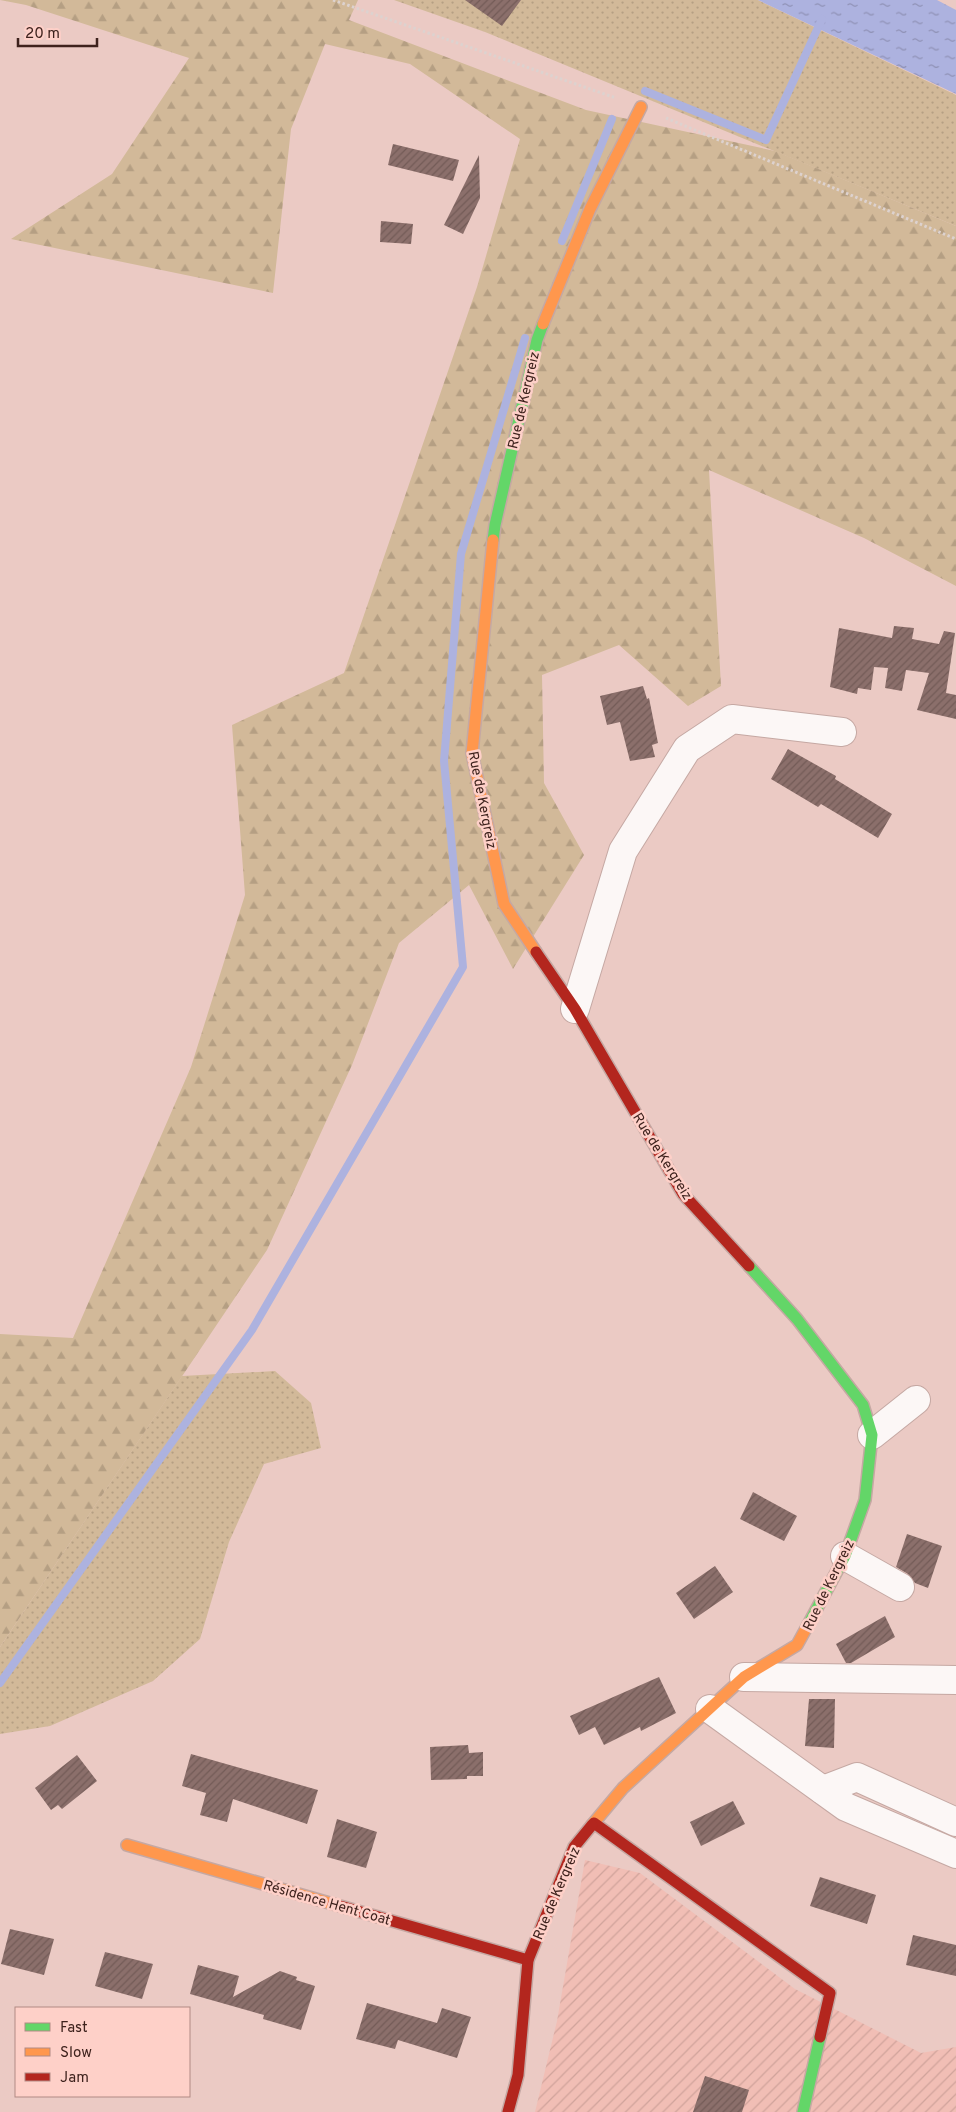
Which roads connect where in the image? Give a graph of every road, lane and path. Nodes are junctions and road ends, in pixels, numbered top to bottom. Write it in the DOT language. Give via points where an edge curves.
graph roads {
  1 [pos="333,0"];
  2 [pos="641,108"];
  3 [pos="956,239"];
  4 [pos="842,732"];
  5 [pos="575,1009"];
  6 [pos="916,1400"];
  7 [pos="872,1435"];
  8 [pos="845,1556"];
  9 [pos="900,1586"];
  10 [pos="744,1677"];
  11 [pos="956,1680"];
  12 [pos="710,1709"];
  13 [pos="822,1790"];
  14 [pos="956,1822"];
  15 [pos="594,1823"];
  16 [pos="127,1845"];
  17 [pos="956,1854"];
  18 [pos="528,1960"];
  19 [pos="508,2112"];
  20 [pos="803,2112"];
  1 -- 2 [label="path"];
  2 -- 3 [label="path"];
  2 -- 5 [label="street, Rue de Kergreiz" via="590,209 537,340 495,525 472,753 504,904"];
  4 -- 5 [label="street" via="732,719 688,749 623,851"];
  5 -- 7 [label="street, Rue de Kergreiz" via="683,1194 797,1319 863,1405"];
  6 -- 7 [label="street"];
  7 -- 8 [label="street, Rue de Kergreiz" via="865,1500"];
  8 -- 9 [label="street"];
  8 -- 10 [label="street, Rue de Kergreiz" via="797,1645"];
  10 -- 11 [label="street"];
  10 -- 12 [label="street, Rue de Kergreiz"];
  12 -- 13 [label="street"];
  12 -- 15 [label="street, Rue de Kergreiz" via="623,1788"];
  13 -- 14 [label="street" via="857,1777"];
  13 -- 17 [label="street" via="846,1807"];
  15 -- 18 [label="street, Rue de Kergreiz" via="574,1847"];
  15 -- 20 [label="street" via="830,1993"];
  16 -- 18 [label="street, Résidence Hent Coat"];
  18 -- 19 [label="street, Rue de Kergreiz" via="518,2075"];
}
